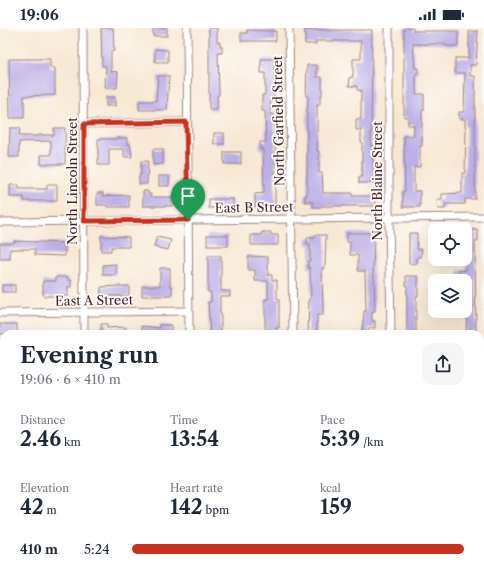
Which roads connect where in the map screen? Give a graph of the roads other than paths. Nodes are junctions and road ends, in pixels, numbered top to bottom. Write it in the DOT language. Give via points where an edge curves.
graph roads {
  1 [pos="83,28"];
  2 [pos="187,28"];
  3 [pos="289,28"];
  4 [pos="389,28"];
  5 [pos="186,122"];
  6 [pos="84,124"];
  7 [pos="484,217"];
  8 [pos="389,218"];
  9 [pos="291,219"];
  10 [pos="188,220"];
  11 [pos="84,221"];
  12 [pos="0,222"];
  13 [pos="189,311"];
  14 [pos="84,312"];
  15 [pos="0,313"];
  16 [pos="84,330"];
  17 [pos="189,330"];
  18 [pos="293,330"];
  19 [pos="391,330"];
  1 -- 6 [label="street, North Lincoln Street"];
  2 -- 5 [label="street"];
  3 -- 9 [label="street, North Garfield Street"];
  4 -- 8 [label="street, North Blaine Street"];
  5 -- 6 [label="street"];
  5 -- 10 [label="street"];
  6 -- 11 [label="street, North Lincoln Street"];
  7 -- 8 [label="street, East B Street"];
  8 -- 9 [label="street, East B Street"];
  8 -- 19 [label="street, North Blaine Street"];
  9 -- 10 [label="street, East B Street"];
  9 -- 18 [label="street, North Garfield Street"];
  10 -- 11 [label="street, East B Street"];
  10 -- 13 [label="street"];
  11 -- 12 [label="street, East B Street"];
  11 -- 14 [label="street, North Lincoln Street"];
  13 -- 14 [label="street, East A Street"];
  13 -- 17 [label="street"];
  14 -- 15 [label="street, East A Street"];
  14 -- 16 [label="street, North Lincoln Street"];
}
